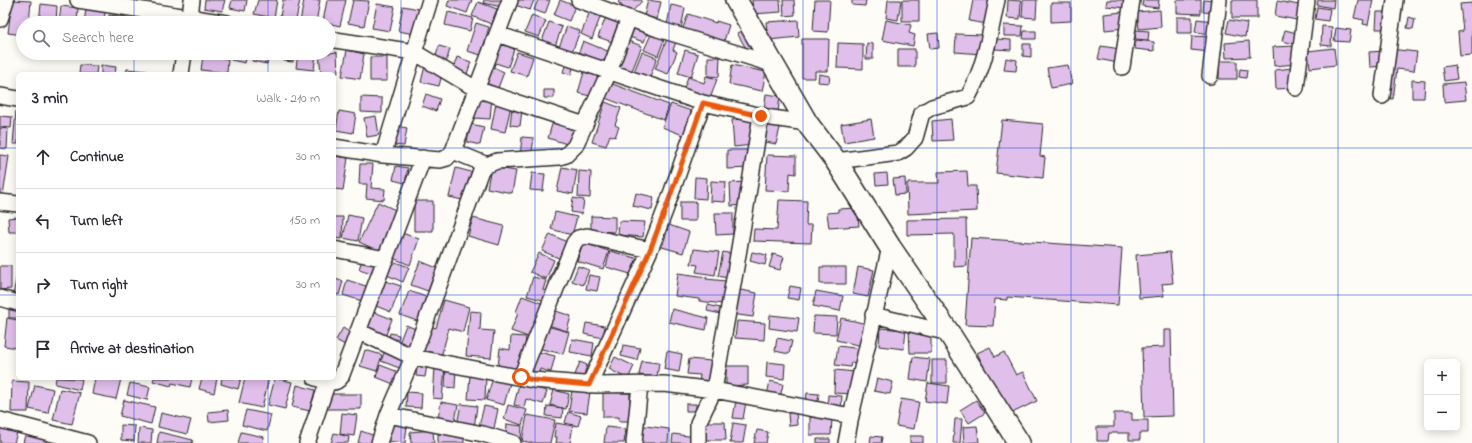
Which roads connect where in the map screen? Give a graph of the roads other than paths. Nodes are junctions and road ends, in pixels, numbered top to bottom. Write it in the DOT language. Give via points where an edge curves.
graph roads {
  1 [pos="6,0"];
  2 [pos="78,0"];
  3 [pos="192,0"];
  4 [pos="430,0"];
  5 [pos="510,0"];
  6 [pos="579,0"];
  7 [pos="736,0"];
  8 [pos="997,0"];
  9 [pos="1132,0"];
  10 [pos="1219,0"];
  11 [pos="1307,0"];
  12 [pos="1395,0"];
  13 [pos="167,16"];
  14 [pos="190,16"];
  15 [pos="629,18"];
  16 [pos="0,19"];
  17 [pos="497,34"];
  18 [pos="336,40"];
  19 [pos="414,52"];
  20 [pos="183,60"];
  21 [pos="772,64"];
  22 [pos="1122,67"];
  23 [pos="181,72"];
  24 [pos="609,72"];
  25 [pos="1210,76"];
  26 [pos="1296,88"];
  27 [pos="476,89"];
  28 [pos="0,96"];
  29 [pos="1382,96"];
  30 [pos="16,99"];
  31 [pos="703,103"];
  32 [pos="761,116"];
  33 [pos="807,124"];
  34 [pos="585,125"];
  35 [pos="336,147"];
  36 [pos="453,150"];
  37 [pos="383,155"];
  38 [pos="423,158"];
  39 [pos="836,161"];
  40 [pos="487,165"];
  41 [pos="0,202"];
  42 [pos="16,204"];
  43 [pos="890,247"];
  44 [pos="336,249"];
  45 [pos="650,250"];
  46 [pos="386,259"];
  47 [pos="0,298"];
  48 [pos="16,302"];
  49 [pos="873,314"];
  50 [pos="358,331"];
  51 [pos="949,333"];
  52 [pos="413,357"];
  53 [pos="521,377"];
  54 [pos="321,380"];
  55 [pos="589,385"];
  56 [pos="640,385"];
  57 [pos="714,390"];
  58 [pos="388,415"];
  59 [pos="851,416"];
  60 [pos="0,420"];
  61 [pos="88,443"];
  62 [pos="307,443"];
  63 [pos="379,443"];
  64 [pos="513,443"];
  65 [pos="634,443"];
  66 [pos="698,443"];
  67 [pos="846,443"];
  68 [pos="1019,443"];
  1 -- 16 [label="street"];
  2 -- 13 [label="street"];
  3 -- 14 [label="street"];
  4 -- 19 [label="street"];
  5 -- 17 [label="street"];
  6 -- 15 [label="street"];
  7 -- 21 [label="main road"];
  8 -- 39 [label="street" via="986,52 968,97 932,107 922,114 915,138 898,153"];
  9 -- 22 [label="street"];
  10 -- 25 [label="street"];
  11 -- 26 [label="street"];
  12 -- 29 [label="street"];
  15 -- 21 [label="street"];
  15 -- 24 [label="street"];
  17 -- 24 [label="street"];
  17 -- 27 [label="street"];
  18 -- 19 [label="street"];
  19 -- 27 [label="street"];
  19 -- 37 [label="street"];
  20 -- 23 [label="street"];
  21 -- 33 [label="main road"];
  24 -- 31 [label="street"];
  24 -- 34 [label="street"];
  27 -- 34 [label="street"];
  27 -- 36 [label="street"];
  28 -- 30 [label="street"];
  31 -- 32 [label="street"];
  31 -- 45 [label="street"];
  32 -- 33 [label="street"];
  32 -- 57 [label="street"];
  33 -- 39 [label="main road"];
  34 -- 40 [label="street" via="575,146 566,155 497,161"];
  35 -- 37 [label="street"];
  36 -- 38 [label="street" via="447,158 440,160"];
  36 -- 40 [label="street"];
  37 -- 38 [label="street"];
  38 -- 46 [label="street"];
  39 -- 43 [label="main road"];
  40 -- 52 [label="street" via="481,170"];
  41 -- 42 [label="street"];
  43 -- 49 [label="street"];
  43 -- 51 [label="main road"];
  44 -- 46 [label="street"];
  45 -- 53 [label="street" via="587,236 578,238"];
  45 -- 55 [label="street"];
  46 -- 50 [label="street"];
  47 -- 48 [label="street"];
  49 -- 51 [label="street"];
  49 -- 59 [label="street"];
  50 -- 52 [label="street"];
  50 -- 54 [label="street" via="338,382"];
  51 -- 68 [label="main road"];
  52 -- 53 [label="street"];
  52 -- 58 [label="street"];
  53 -- 55 [label="street"];
  54 -- 62 [label="street"];
  55 -- 56 [label="street"];
  56 -- 57 [label="street" via="664,384"];
  56 -- 65 [label="street"];
  57 -- 59 [label="street"];
  57 -- 66 [label="street" via="698,423"];
  58 -- 63 [label="street"];
  58 -- 64 [label="street" via="483,434"];
  59 -- 67 [label="street"];
  60 -- 61 [label="street"];
}
